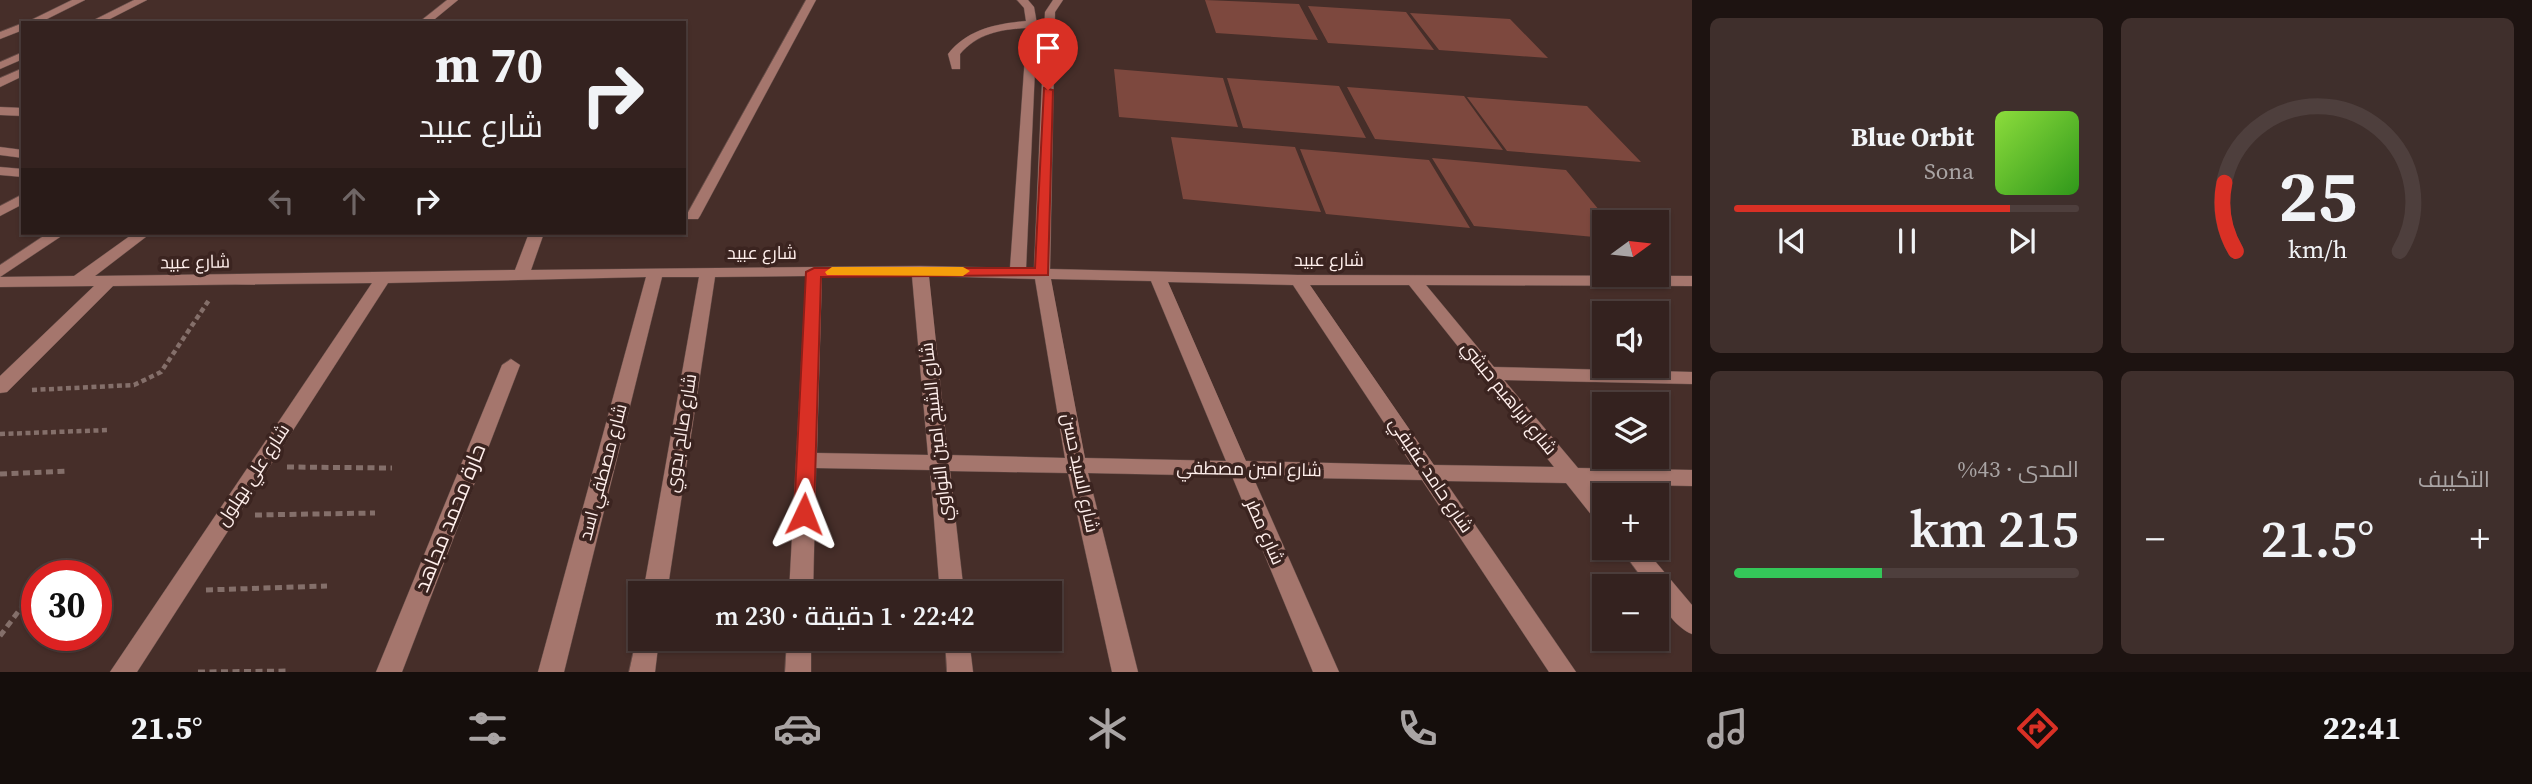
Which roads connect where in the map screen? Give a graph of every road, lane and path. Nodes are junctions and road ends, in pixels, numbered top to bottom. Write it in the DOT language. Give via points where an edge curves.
graph roads {
  1 [pos="80,0"];
  2 [pos="142,0"];
  3 [pos="453,0"];
  4 [pos="811,0"];
  5 [pos="1022,0"];
  6 [pos="1058,0"];
  7 [pos="34,21"];
  8 [pos="97,21"];
  9 [pos="426,21"];
  10 [pos="1032,24"];
  11 [pos="21,27"];
  12 [pos="0,36"];
  13 [pos="21,56"];
  14 [pos="0,66"];
  15 [pos="956,67"];
  16 [pos="21,72"];
  17 [pos="0,83"];
  18 [pos="21,105"];
  19 [pos="4,111"];
  20 [pos="0,171"];
  21 [pos="21,173"];
  22 [pos="21,199"];
  23 [pos="0,212"];
  24 [pos="693,216"];
  25 [pos="55,235"];
  26 [pos="140,235"];
  27 [pos="535,235"];
  28 [pos="920,271"];
  29 [pos="1018,271"];
  30 [pos="0,272"];
  31 [pos="655,272"];
  32 [pos="708,272"];
  33 [pos="814,272"];
  34 [pos="1042,272"];
  35 [pos="521,275"];
  36 [pos="1157,276"];
  37 [pos="383,278"];
  38 [pos="1298,280"];
  39 [pos="1413,280"];
  40 [pos="222,281"];
  41 [pos="1692,281"];
  42 [pos="0,282"];
  43 [pos="78,282"];
  44 [pos="107,282"];
  45 [pos="511,365"];
  46 [pos="1488,373"];
  47 [pos="1692,378"];
  48 [pos="0,387"];
  49 [pos="27,390"];
  50 [pos="110,430"];
  51 [pos="0,434"];
  52 [pos="806,460"];
  53 [pos="939,461"];
  54 [pos="1076,465"];
  55 [pos="258,466"];
  56 [pos="392,468"];
  57 [pos="1237,469"];
  58 [pos="68,471"];
  59 [pos="1430,472"];
  60 [pos="0,474"];
  61 [pos="1571,475"];
  62 [pos="1692,478"];
  63 [pos="1592,500"];
  64 [pos="375,513"];
  65 [pos="226,515"];
  66 [pos="1642,560"];
  67 [pos="657,581"];
  68 [pos="801,581"];
  69 [pos="951,581"];
  70 [pos="327,586"];
  71 [pos="177,591"];
  72 [pos="21,608"];
  73 [pos="1687,612"];
  74 [pos="0,636"];
  75 [pos="645,651"];
  76 [pos="798,651"];
  77 [pos="958,651"];
  78 [pos="290,671"];
  79 [pos="123,672"];
  80 [pos="198,672"];
  81 [pos="389,672"];
  82 [pos="551,672"];
  83 [pos="642,672"];
  84 [pos="797,672"];
  85 [pos="960,672"];
  86 [pos="1125,672"];
  87 [pos="1326,672"];
  88 [pos="1563,672"];
  1 -- 7 [label="street"];
  2 -- 8 [label="street"];
  3 -- 9 [label="street"];
  4 -- 24 [label="street"];
  5 -- 10 [label="street" via="1029,7"];
  6 -- 34 [label="street, شارع السيد حسن" via="1050,12"];
  10 -- 15 [label="street" via="980,32 954,54"];
  10 -- 29 [label="street"];
  11 -- 12 [label="street"];
  13 -- 14 [label="street"];
  16 -- 17 [label="street"];
  18 -- 19 [label="street"];
  20 -- 21 [label="street"];
  22 -- 23 [label="street"];
  25 -- 30 [label="street"];
  26 -- 43 [label="street"];
  27 -- 35 [label="street"];
  28 -- 29 [label="street, شارع عبيد"];
  28 -- 33 [label="street, شارع عبيد"];
  28 -- 53 [label="street, شارع الشيخ امين النواوي"];
  29 -- 34 [label="street, شارع عبيد"];
  31 -- 32 [label="street, شارع عبيد"];
  31 -- 35 [label="street, شارع عبيد"];
  31 -- 82 [label="street, شارع مصطفي اسد"];
  32 -- 33 [label="street, شارع عبيد"];
  32 -- 67 [label="street, شارع صالح بدوي"];
  33 -- 52 [label="street"];
  34 -- 36 [label="street, شارع عبيد"];
  34 -- 54 [label="street, شارع السيد حسن"];
  35 -- 37 [label="street, شارع عبيد"];
  36 -- 38 [label="street, شارع عبيد"];
  36 -- 57 [label="street, شارع مطر"];
  37 -- 40 [label="street, شارع عبيد"];
  37 -- 55 [label="street, شارع علي بهلول"];
  38 -- 39 [label="street, شارع عبيد"];
  38 -- 59 [label="street, شارع حامد عفيفي"];
  39 -- 41 [label="street, شارع عبيد"];
  39 -- 46 [label="street, شارع ابراهيم حبشي"];
  40 -- 44 [label="street, شارع عبيد"];
  40 -- 49 [label="path" via="161,372 149,380 134,385"];
  42 -- 43 [label="street, شارع عبيد"];
  43 -- 44 [label="street, شارع عبيد"];
  44 -- 48 [label="street"];
  45 -- 81 [label="street, حارة محمد مجاهد"];
  46 -- 47 [label="street"];
  46 -- 61 [label="street, شارع ابراهيم حبشي"];
  50 -- 51 [label="path"];
  52 -- 53 [label="street, شارع امين مصطفي"];
  52 -- 68 [label="street"];
  53 -- 54 [label="street, شارع امين مصطفي"];
  53 -- 69 [label="street, شارع الشيخ امين النواوي"];
  54 -- 57 [label="street, شارع امين مصطفي"];
  54 -- 86 [label="street, شارع السيد حسن"];
  55 -- 56 [label="path"];
  55 -- 65 [label="street, شارع علي بهلول"];
  57 -- 59 [label="street, شارع امين مصطفي"];
  57 -- 87 [label="street, شارع مطر"];
  58 -- 60 [label="path"];
  59 -- 61 [label="street, شارع امين مصطفي"];
  59 -- 88 [label="street, شارع حامد عفيفي"];
  61 -- 62 [label="street, شارع امين مصطفي"];
  61 -- 63 [label="street, شارع ابراهيم حبشي"];
  64 -- 65 [label="path"];
  65 -- 71 [label="street, شارع علي بهلول"];
  66 -- 73 [label="street"];
  70 -- 71 [label="path"];
  71 -- 79 [label="street, شارع علي بهلول"];
  72 -- 74 [label="path"];
  75 -- 83 [label="street"];
  76 -- 84 [label="street"];
  77 -- 85 [label="street"];
  78 -- 80 [label="path"];
}
